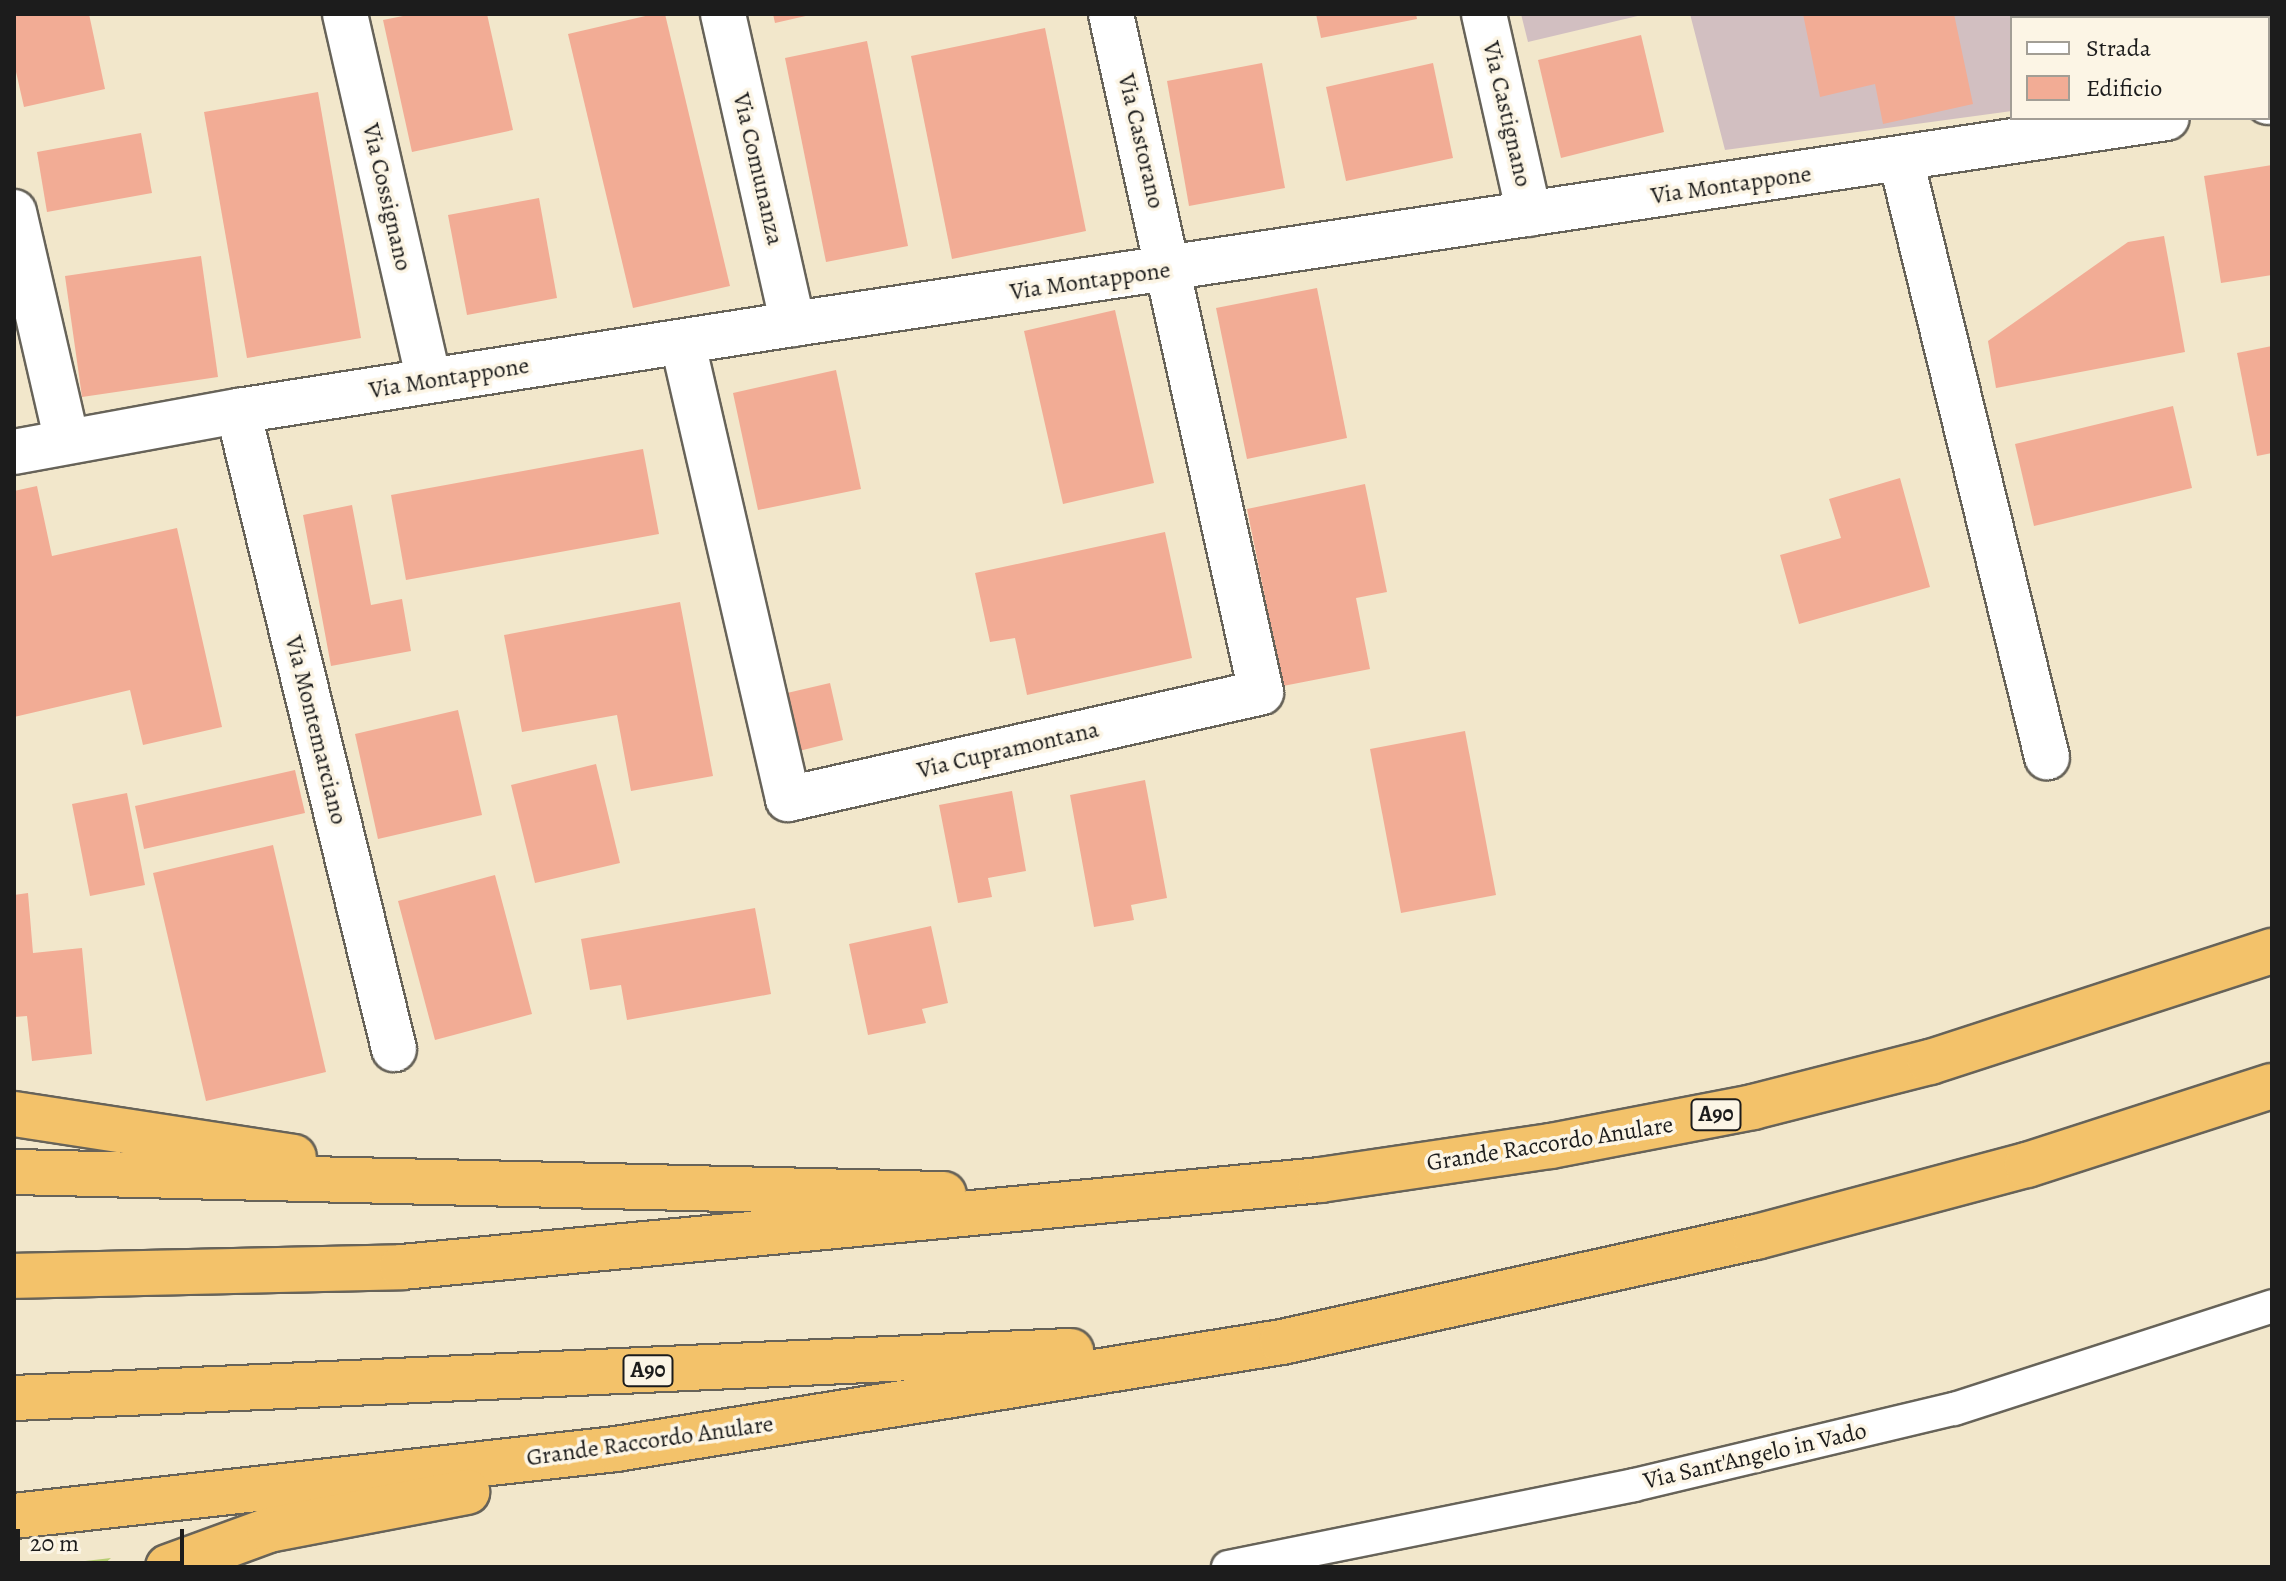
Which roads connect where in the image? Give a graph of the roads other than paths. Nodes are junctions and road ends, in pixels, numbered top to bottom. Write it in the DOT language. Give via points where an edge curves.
graph roads {
  1 [pos="345,14"];
  2 [pos="723,14"];
  3 [pos="1111,14"];
  4 [pos="1484,14"];
  5 [pos="2154,120"];
  6 [pos="1901,160"];
  7 [pos="14,212"];
  8 [pos="1529,214"];
  9 [pos="1171,269"];
  10 [pos="793,324"];
  11 [pos="683,344"];
  12 [pos="429,380"];
  13 [pos="238,411"];
  14 [pos="67,441"];
  15 [pos="14,452"];
  16 [pos="2047,757"];
  17 [pos="2272,951"];
  18 [pos="394,1049"];
  19 [pos="2272,1086"];
  20 [pos="14,1114"];
  21 [pos="14,1172"];
  22 [pos="353,1176"];
  23 [pos="1142,1200"];
  24 [pos="14,1276"];
  25 [pos="2272,1306"];
  26 [pos="1282,1342"];
  27 [pos="14,1398"];
  28 [pos="616,1449"];
  29 [pos="14,1516"];
  30 [pos="168,1567"];
  31 [pos="1228,1567"];
  1 -- 12 [label="street, Via Cossignano"];
  2 -- 10 [label="street, Via Comunanza"];
  3 -- 9 [label="street, Via Castorano"];
  4 -- 8 [label="street, Via Castignano"];
  5 -- 6 [label="street, Via Montappone"];
  6 -- 8 [label="street, Via Montappone"];
  6 -- 16 [label="street"];
  7 -- 14 [label="street"];
  8 -- 9 [label="street, Via Montappone"];
  9 -- 10 [label="street, Via Montappone"];
  9 -- 11 [label="street, Via Cupramontana" via="1261,692 788,799"];
  10 -- 11 [label="street, Via Montappone"];
  11 -- 12 [label="street, Via Montappone"];
  12 -- 13 [label="street, Via Montappone"];
  13 -- 14 [label="street, Via Montappone"];
  13 -- 18 [label="street, Via Montemarciano"];
  14 -- 15 [label="street, Via Montappone"];
  17 -- 23 [label="highway, Grande Raccordo Anulare / A90" via="1930,1062 1753,1107 1551,1146"];
  19 -- 26 [label="highway, Grande Raccordo Anulare / A90" via="2027,1165 1771,1233"];
  20 -- 22 [label="highway" via="257,1147"];
  21 -- 22 [label="highway, Grande Raccordo Anulare"];
  22 -- 23 [label="highway, Grande Raccordo Anulare"];
  23 -- 24 [label="highway, Grande Raccordo Anulare / A90" via="402,1267"];
  25 -- 31 [label="lane, Via Sant'Angelo in Vado" via="1954,1409 1634,1485"];
  26 -- 27 [label="highway, Grande Raccordo Anulare / A90"];
  26 -- 28 [label="highway, Grande Raccordo Anulare"];
  28 -- 29 [label="highway, Grande Raccordo Anulare"];
  28 -- 30 [label="highway" via="463,1493 269,1530"];
}
